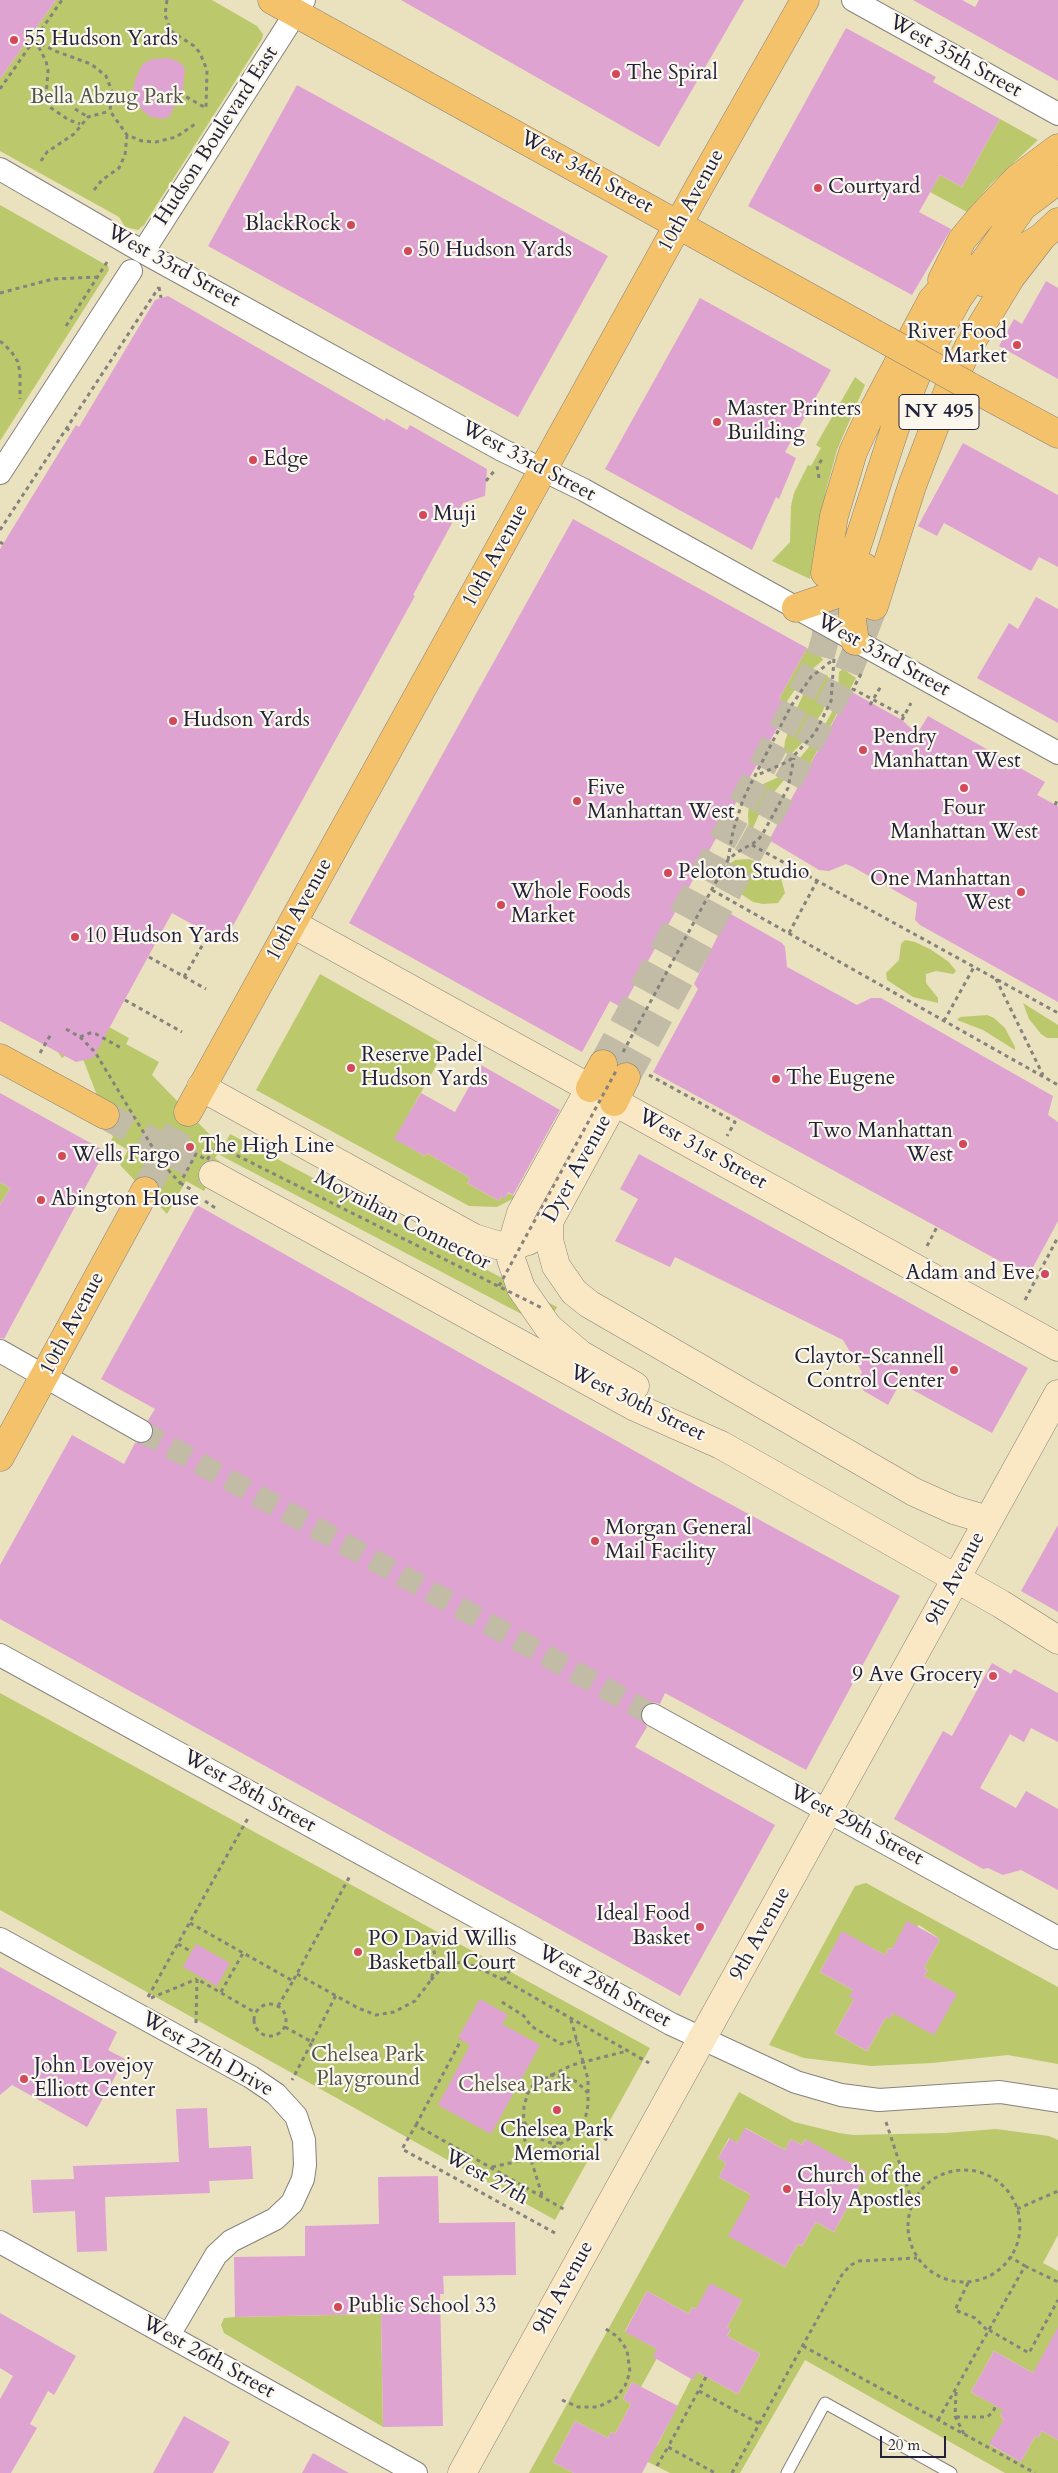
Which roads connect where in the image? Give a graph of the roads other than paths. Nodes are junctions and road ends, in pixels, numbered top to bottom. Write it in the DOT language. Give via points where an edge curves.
graph roads {
  1 [pos="805,0"];
  2 [pos="853,0"];
  3 [pos="290,4"];
  4 [pos="1058,114"];
  5 [pos="1058,148"];
  6 [pos="0,168"];
  7 [pos="1058,180"];
  8 [pos="1024,205"];
  9 [pos="679,224"];
  10 [pos="1050,230"];
  11 [pos="143,252"];
  12 [pos="130,271"];
  13 [pos="932,300"];
  14 [pos="1058,434"];
  15 [pos="543,472"];
  16 [pos="0,473"];
  17 [pos="826,574"];
  18 [pos="874,606"];
  19 [pos="796,608"];
  20 [pos="855,642"];
  21 [pos="1058,753"];
  22 [pos="293,924"];
  23 [pos="0,1058"];
  24 [pos="201,1087"];
  25 [pos="590,1088"];
  26 [pos="614,1102"];
  27 [pos="188,1112"];
  28 [pos="104,1115"];
  29 [pos="213,1175"];
  30 [pos="145,1191"];
  31 [pos="549,1222"];
  32 [pos="512,1246"];
  33 [pos="1058,1347"];
  34 [pos="0,1351"];
  35 [pos="44,1376"];
  36 [pos="1058,1394"];
  37 [pos="141,1431"];
  38 [pos="721,1445"];
  39 [pos="0,1457"];
  40 [pos="988,1520"];
  41 [pos="957,1579"];
  42 [pos="1058,1640"];
  43 [pos="0,1655"];
  44 [pos="654,1715"];
  45 [pos="829,1812"];
  46 [pos="1058,1938"];
  47 [pos="0,1939"];
  48 [pos="702,2038"];
  49 [pos="1058,2101"];
  50 [pos="0,2242"];
  51 [pos="168,2335"];
  52 [pos="416,2473"];
  53 [pos="462,2473"];
  54 [pos="787,2473"];
  55 [pos="950,2473"];
  1 -- 9 [label="main road, 10th Avenue"];
  2 -- 4 [label="street, West 35th Street"];
  3 -- 9 [label="main road, West 34th Street"];
  3 -- 11 [label="street, Hudson Boulevard East"];
  5 -- 13 [label="main road" via="1018,178 981,217 962,240"];
  6 -- 11 [label="street, West 33rd Street"];
  7 -- 8 [label="main road, NY 495"];
  8 -- 13 [label="main road, NY 495" via="997,227"];
  8 -- 19 [label="main road" via="957,300 917,374 884,458 846,580 834,595"];
  9 -- 14 [label="main road, West 34th Street, bridge"];
  9 -- 15 [label="main road, 10th Avenue"];
  10 -- 18 [label="main road, NY 495" via="989,311 950,386 912,486"];
  10 -- 20 [label="main road" via="1013,255 980,289 928,384 904,442 854,601"];
  11 -- 12 [label="lane, Hudson Boulevard East"];
  11 -- 15 [label="street, West 33rd Street"];
  12 -- 16 [label="street, Hudson Boulevard East"];
  13 -- 17 [label="main road, NY 495" via="853,452 834,516"];
  15 -- 19 [label="street, West 33rd Street" via="584,490"];
  15 -- 22 [label="main road, 10th Avenue"];
  19 -- 20 [label="street, West 33rd Street"];
  20 -- 21 [label="street, West 33rd Street"];
  22 -- 24 [label="main road, 10th Avenue"];
  22 -- 25 [label="main road, West 31st Street"];
  23 -- 28 [label="main road"];
  24 -- 27 [label="main road, 10th Avenue"];
  24 -- 32 [label="main road" via="474,1238"];
  25 -- 26 [label="main road, West 31st Street"];
  25 -- 26 [label="main road" via="623,1068"];
  25 -- 32 [label="main road, Dyer Avenue" via="521,1212"];
  26 -- 31 [label="main road, Dyer Avenue"];
  26 -- 33 [label="main road, West 31st Street"];
  29 -- 38 [label="main road, West 30th Street" via="635,1408"];
  30 -- 35 [label="main road, 10th Avenue"];
  31 -- 32 [label="main road, Dyer Avenue" via="536,1236"];
  31 -- 40 [label="main road" via="549,1240 556,1266 574,1292 589,1304 914,1492 954,1510"];
  32 -- 38 [label="main road, Dyer Avenue" via="511,1259 516,1277 526,1298 548,1327 580,1354 645,1392"];
  34 -- 35 [label="street"];
  35 -- 37 [label="street"];
  35 -- 39 [label="main road, 10th Avenue"];
  36 -- 40 [label="main road, 9th Avenue"];
  38 -- 41 [label="main road, West 30th Street"];
  40 -- 41 [label="main road, 9th Avenue"];
  41 -- 42 [label="main road, West 30th Street"];
  41 -- 45 [label="main road, 9th Avenue"];
  43 -- 48 [label="street, West 28th Street" via="671,2024"];
  44 -- 45 [label="street, West 29th Street"];
  45 -- 46 [label="street, West 29th Street"];
  45 -- 48 [label="main road, 9th Avenue"];
  47 -- 51 [label="street, West 27th Drive" via="251,2077 276,2094 296,2116 304,2140 305,2165 303,2179 292,2203 274,2219 231,2241 216,2255"];
  48 -- 49 [label="street, West 28th Street" via="810,2087 840,2095 879,2100 1000,2092"];
  48 -- 53 [label="main road, 9th Avenue"];
  50 -- 51 [label="street, West 26th Street"];
  51 -- 52 [label="street, West 26th Street"];
  54 -- 55 [label="lane" via="826,2403"];
}
